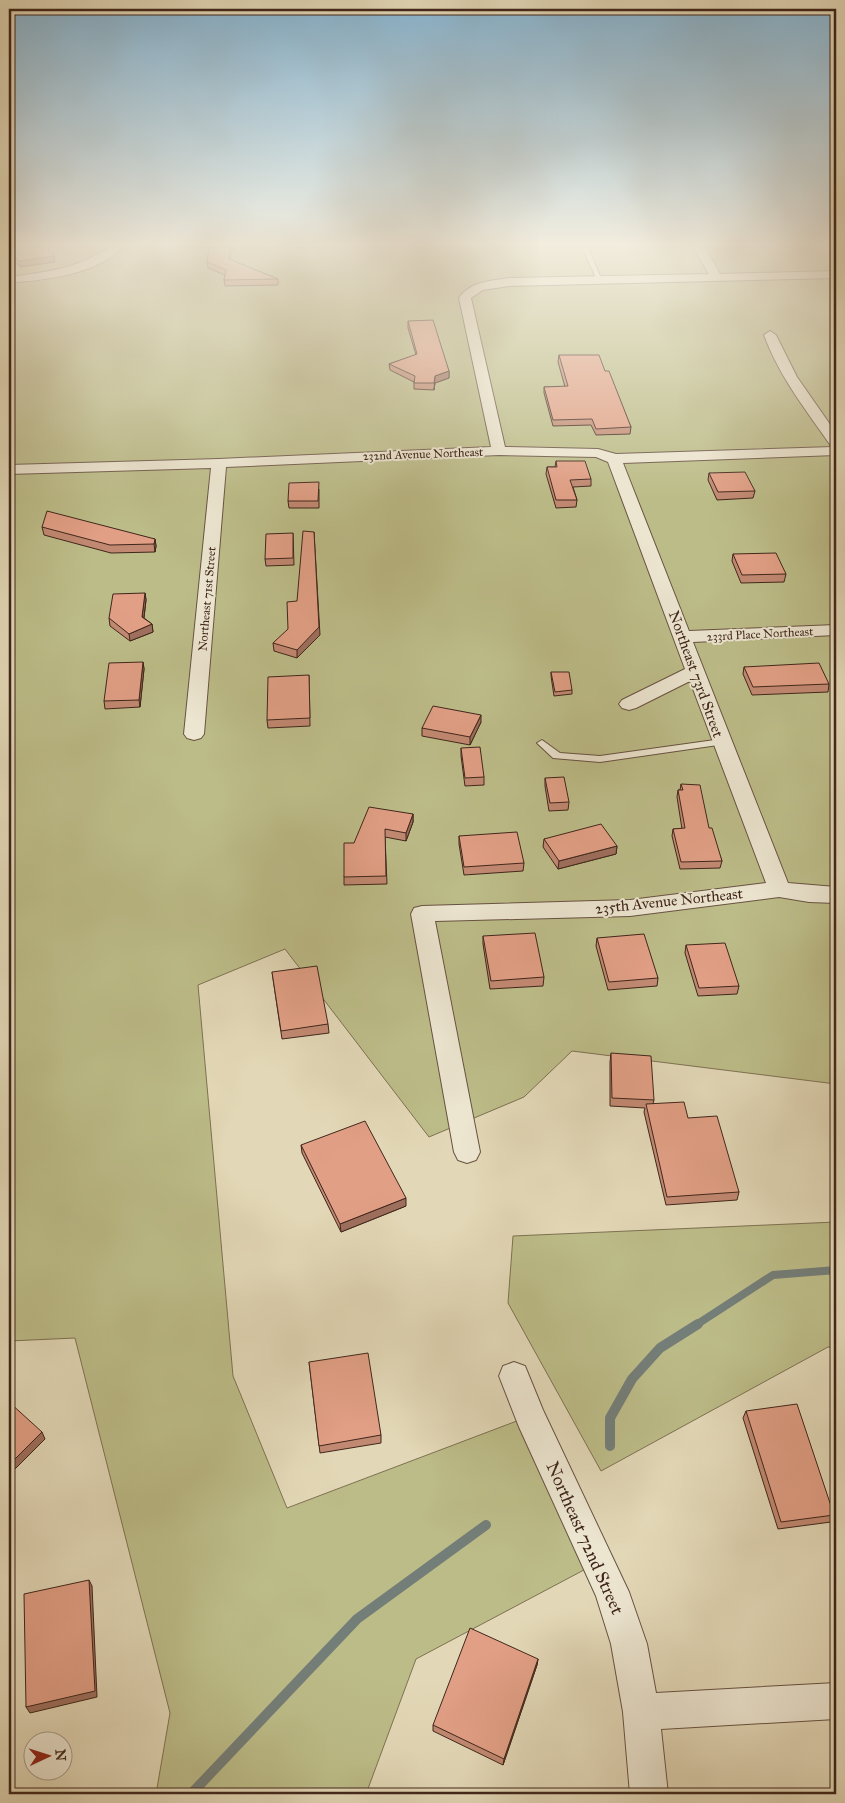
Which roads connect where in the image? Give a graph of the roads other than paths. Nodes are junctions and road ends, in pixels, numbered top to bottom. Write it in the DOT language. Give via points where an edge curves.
graph roads {
  1 [pos="471,331"];
  2 [pos="770,335"];
  3 [pos="836,444"];
  4 [pos="498,451"];
  5 [pos="836,451"];
  6 [pos="614,459"];
  7 [pos="219,463"];
  8 [pos="9,469"];
  9 [pos="836,630"];
  10 [pos="683,637"];
  11 [pos="694,672"];
  12 [pos="629,704"];
  13 [pos="194,734"];
  14 [pos="722,742"];
  15 [pos="542,743"];
  16 [pos="779,889"];
  17 [pos="836,895"];
  18 [pos="468,1152"];
  19 [pos="514,1376"];
  20 [pos="836,1701"];
  21 [pos="641,1712"];
  22 [pos="649,1794"];
  1 -- 4 [label="street"];
  2 -- 3 [label="street" via="773,346 796,384"];
  4 -- 6 [label="street, 232nd Avenue Northeast" via="598,453"];
  4 -- 7 [label="street, 232nd Avenue Northeast"];
  5 -- 6 [label="street, 232nd Avenue Northeast"];
  6 -- 10 [label="street, Northeast 73rd Street"];
  7 -- 8 [label="street, 232nd Avenue Northeast"];
  7 -- 13 [label="street, Northeast 71st Street"];
  9 -- 10 [label="street, 233rd Place Northeast"];
  10 -- 11 [label="street, Northeast 73rd Street"];
  11 -- 12 [label="street"];
  11 -- 14 [label="street, Northeast 73rd Street"];
  14 -- 15 [label="lane" via="600,759 557,756"];
  14 -- 16 [label="street, Northeast 73rd Street"];
  16 -- 17 [label="street, 235th Avenue Northeast"];
  16 -- 18 [label="street, 235th Avenue Northeast" via="630,908 432,914"];
  19 -- 21 [label="street, Northeast 72nd Street" via="612,1592 629,1644"];
  20 -- 21 [label="street"];
  21 -- 22 [label="street, Northeast 72nd Street"];
}
